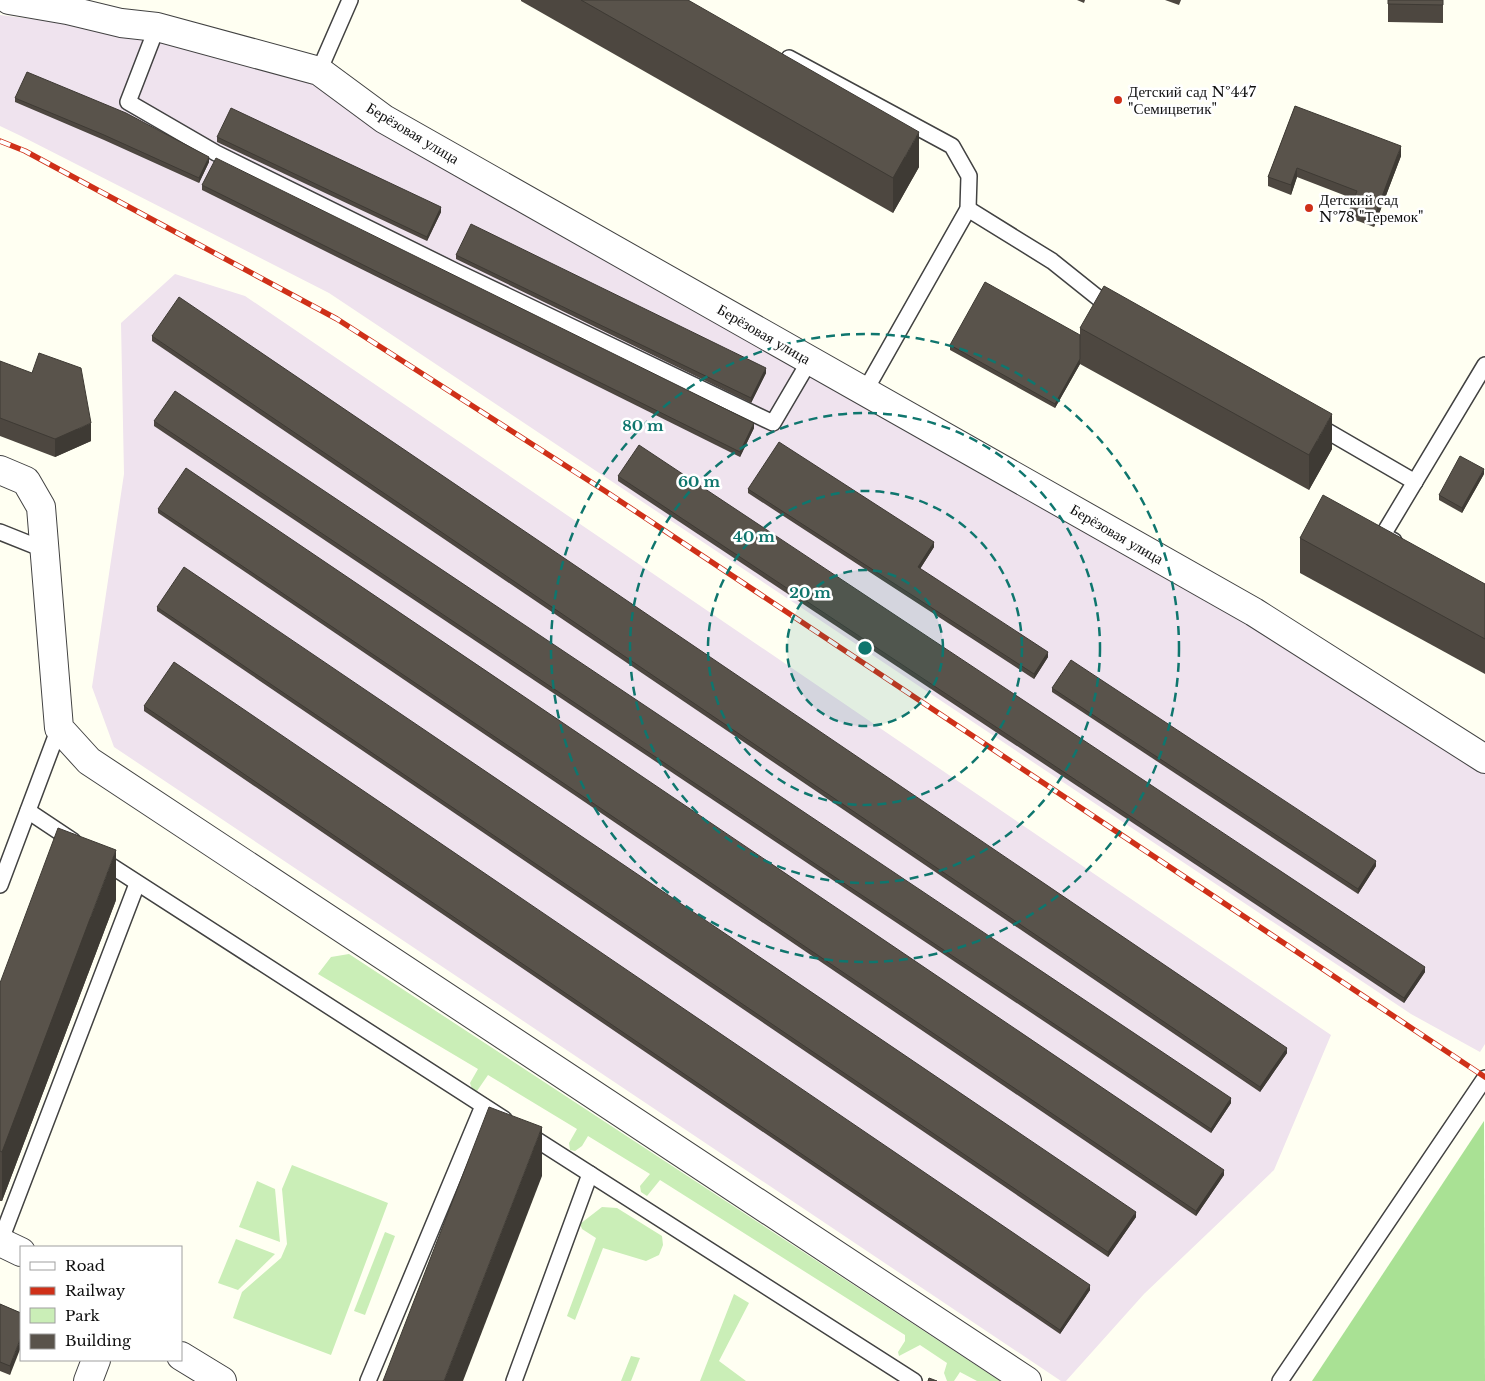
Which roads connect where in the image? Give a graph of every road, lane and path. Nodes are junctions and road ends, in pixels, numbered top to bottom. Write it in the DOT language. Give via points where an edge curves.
graph roads {
  1 [pos="8,0"];
  2 [pos="350,0"];
  3 [pos="67,5"];
  4 [pos="157,27"];
  5 [pos="778,52"];
  6 [pos="319,71"];
  7 [pos="968,209"];
  8 [pos="1130,317"];
  9 [pos="810,360"];
  10 [pos="1485,365"];
  11 [pos="865,391"];
  12 [pos="1299,415"];
  13 [pos="0,470"];
  14 [pos="1415,482"];
  15 [pos="0,532"];
  16 [pos="45,550"];
  17 [pos="1408,550"];
  18 [pos="59,728"];
  19 [pos="1485,759"];
  20 [pos="28,810"];
  21 [pos="137,884"];
  22 [pos="0,885"];
  23 [pos="1485,1078"];
  24 [pos="484,1106"];
  25 [pos="590,1174"];
  26 [pos="0,1242"];
  27 [pos="20,1252"];
  28 [pos="182,1357"];
  29 [pos="96,1361"];
  30 [pos="88,1381"];
  31 [pos="222,1381"];
  32 [pos="368,1381"];
  33 [pos="514,1381"];
  34 [pos="914,1381"];
  35 [pos="1027,1381"];
  36 [pos="1280,1381"];
  1 -- 3 [label="street, Берёзовая улица"];
  2 -- 6 [label="lane"];
  3 -- 4 [label="street, Берёзовая улица" via="121,23"];
  4 -- 6 [label="street, Берёзовая улица"];
  4 -- 9 [label="lane" via="128,102 216,153 773,423"];
  5 -- 7 [label="lane" via="952,146 969,176"];
  6 -- 9 [label="street, Берёзовая улица" via="384,119"];
  7 -- 8 [label="lane" via="1052,261 1097,297"];
  7 -- 11 [label="lane"];
  9 -- 11 [label="street, Берёзовая улица"];
  10 -- 14 [label="lane"];
  11 -- 19 [label="street, Берёзовая улица" via="1254,612"];
  12 -- 14 [label="lane"];
  13 -- 16 [label="street" via="26,481 41,507"];
  14 -- 17 [label="lane" via="1382,535"];
  15 -- 16 [label="lane"];
  16 -- 18 [label="street"];
  18 -- 20 [label="lane"];
  18 -- 35 [label="street" via="89,761"];
  20 -- 21 [label="lane"];
  20 -- 22 [label="lane"];
  21 -- 24 [label="lane"];
  21 -- 26 [label="lane"];
  23 -- 36 [label="lane"];
  24 -- 25 [label="lane"];
  24 -- 32 [label="lane"];
  25 -- 33 [label="lane"];
  25 -- 34 [label="lane"];
  26 -- 27 [label="street"];
  28 -- 31 [label="street"];
  29 -- 30 [label="street"];
}
